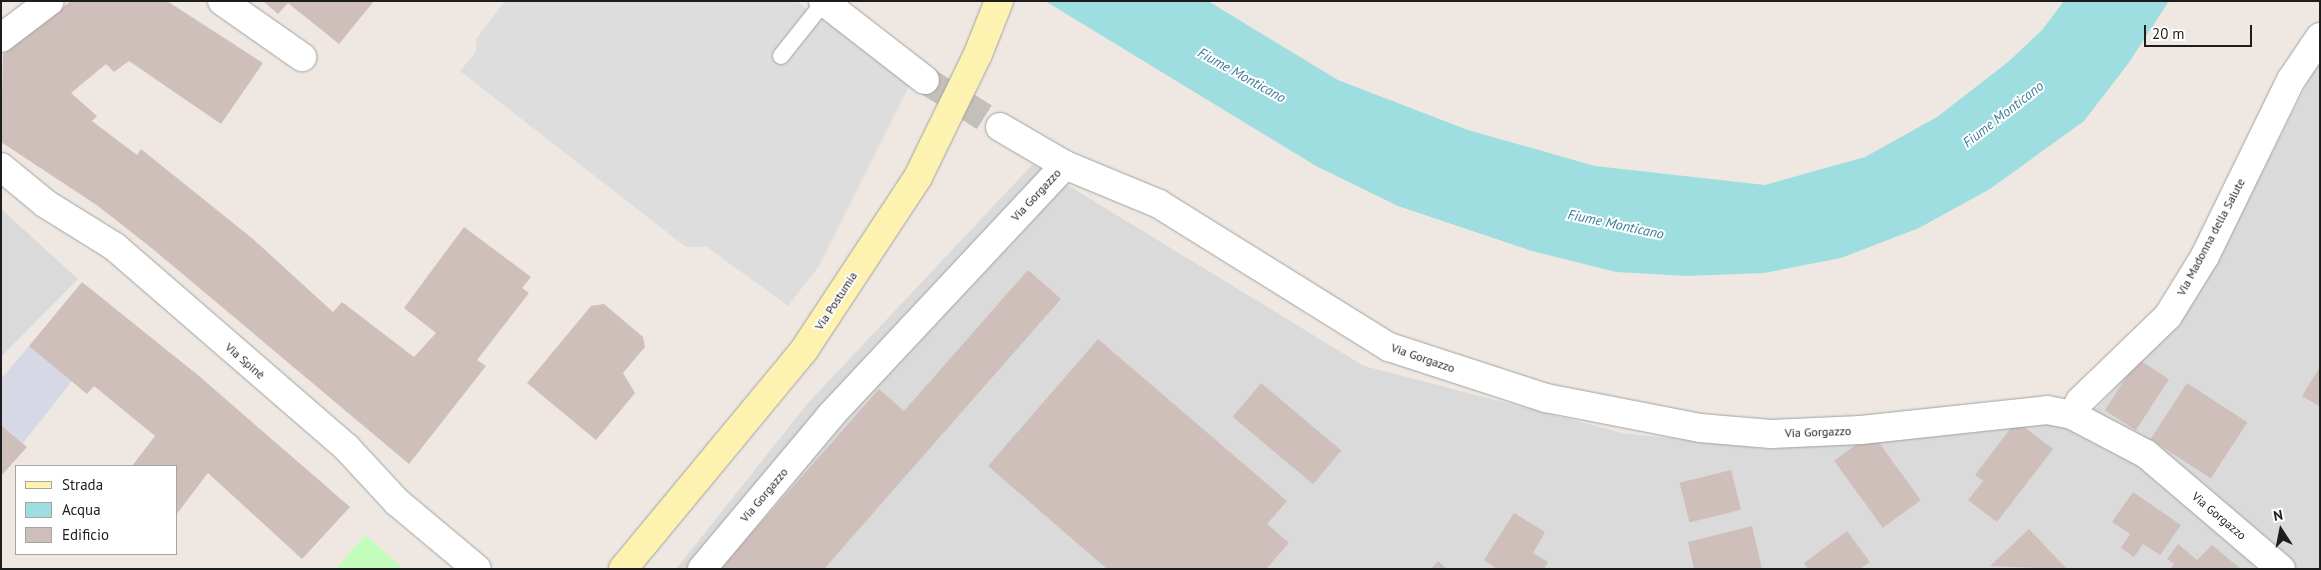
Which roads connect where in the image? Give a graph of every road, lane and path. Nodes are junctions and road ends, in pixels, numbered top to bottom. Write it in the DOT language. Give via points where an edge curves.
graph roads {
  1 [pos="50,1"];
  2 [pos="222,1"];
  3 [pos="999,1"];
  4 [pos="823,2"];
  5 [pos="2320,37"];
  6 [pos="1,38"];
  7 [pos="781,56"];
  8 [pos="302,57"];
  9 [pos="925,80"];
  10 [pos="1000,127"];
  11 [pos="1065,165"];
  12 [pos="1,167"];
  13 [pos="2072,415"];
  14 [pos="477,569"];
  15 [pos="623,569"];
  16 [pos="702,569"];
  17 [pos="2281,569"];
  1 -- 6 [label="street"];
  2 -- 8 [label="street"];
  3 -- 15 [label="main road, Via Postumia" via="918,177 804,350"];
  4 -- 7 [label="lane"];
  4 -- 9 [label="street"];
  5 -- 13 [label="street, Via Madonna della Salute" via="2291,80 2204,256 2168,316 2080,401"];
  10 -- 11 [label="street"];
  11 -- 13 [label="street, Via Gorgazzo" via="1158,204 1388,347 1546,398 1700,428 1771,434 1862,430 2047,410"];
  11 -- 16 [label="street, Via Gorgazzo" via="830,415"];
  12 -- 14 [label="street, Via Spinè" via="46,204 115,248 346,447 397,502"];
  13 -- 17 [label="street, Via Gorgazzo" via="2146,454"];
}
